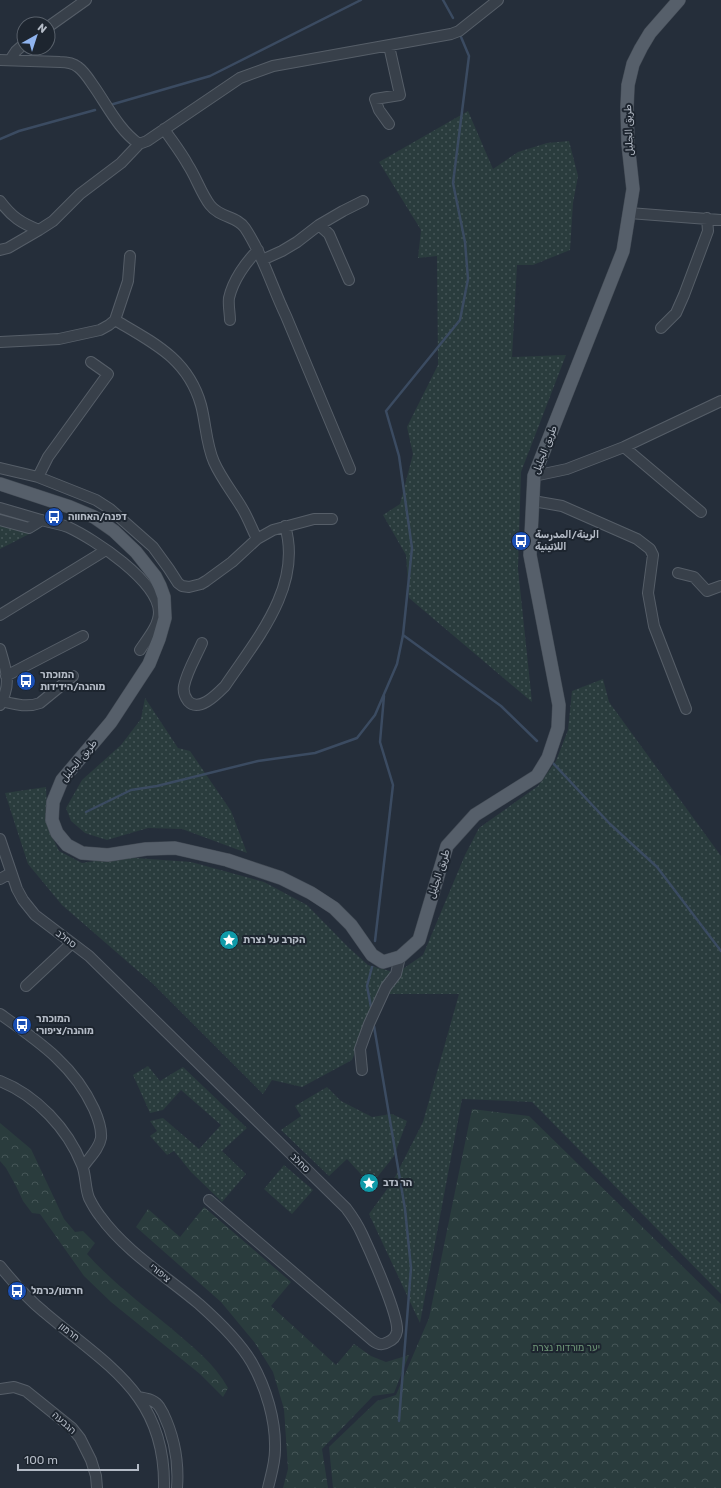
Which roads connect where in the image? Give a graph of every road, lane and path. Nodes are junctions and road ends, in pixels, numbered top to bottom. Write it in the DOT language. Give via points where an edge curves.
graph roads {
  1 [pos="86,0"];
  2 [pos="498,0"];
  3 [pos="678,0"];
  4 [pos="56,21"];
  5 [pos="389,46"];
  6 [pos="16,51"];
  7 [pos="5,60"];
  8 [pos="389,124"];
  9 [pos="164,129"];
  10 [pos="138,144"];
  11 [pos="364,201"];
  12 [pos="0,202"];
  13 [pos="629,212"];
  14 [pos="707,218"];
  15 [pos="721,220"];
  16 [pos="319,226"];
  17 [pos="39,230"];
  18 [pos="0,250"];
  19 [pos="258,250"];
  20 [pos="130,256"];
  21 [pos="262,260"];
  22 [pos="349,280"];
  23 [pos="115,320"];
  24 [pos="230,320"];
  25 [pos="661,328"];
  26 [pos="0,342"];
  27 [pos="91,362"];
  28 [pos="721,401"];
  29 [pos="624,447"];
  30 [pos="0,468"];
  31 [pos="350,469"];
  32 [pos="534,476"];
  33 [pos="38,477"];
  34 [pos="0,484"];
  35 [pos="533,501"];
  36 [pos="0,508"];
  37 [pos="701,512"];
  38 [pos="0,520"];
  39 [pos="42,520"];
  40 [pos="332,520"];
  41 [pos="284,526"];
  42 [pos="257,539"];
  43 [pos="106,550"];
  44 [pos="678,573"];
  45 [pos="721,586"];
  46 [pos="0,614"];
  47 [pos="83,636"];
  48 [pos="202,643"];
  49 [pos="0,649"];
  50 [pos="140,650"];
  51 [pos="6,676"];
  52 [pos="73,676"];
  53 [pos="1,703"];
  54 [pos="686,709"];
  55 [pos="0,839"];
  56 [pos="12,873"];
  57 [pos="0,879"];
  58 [pos="72,943"];
  59 [pos="400,957"];
  60 [pos="26,986"];
  61 [pos="0,1014"];
  62 [pos="362,1070"];
  63 [pos="0,1081"];
  64 [pos="83,1167"];
  65 [pos="209,1200"];
  66 [pos="0,1266"];
  67 [pos="0,1388"];
  68 [pos="138,1397"];
  69 [pos="97,1488"];
  70 [pos="164,1488"];
  71 [pos="177,1488"];
  72 [pos="268,1488"];
  1 -- 4 [label="street"];
  2 -- 5 [label="street" via="459,31 441,37"];
  3 -- 13 [label="main road, طريق الجليل" via="650,32 634,64 628,85 628,144 633,189"];
  5 -- 8 [label="street" via="400,95 376,99 379,110"];
  5 -- 9 [label="street" via="273,66 240,78"];
  6 -- 7 [label="street"];
  7 -- 10 [label="street" via="68,63 77,67 131,139"];
  9 -- 10 [label="street"];
  9 -- 19 [label="street" via="189,165 209,204 217,213 244,226"];
  10 -- 17 [label="street" via="121,163"];
  11 -- 16 [label="street"];
  12 -- 17 [label="street" via="14,218"];
  13 -- 14 [label="street"];
  13 -- 32 [label="main road, طريق الجليل" via="623,251"];
  14 -- 15 [label="street"];
  14 -- 25 [label="street" via="708,231 684,296 676,313"];
  16 -- 21 [label="street" via="282,251"];
  16 -- 22 [label="street" via="329,234"];
  17 -- 18 [label="street"];
  19 -- 21 [label="street"];
  19 -- 24 [label="street" via="246,264 233,287 229,299"];
  20 -- 23 [label="street" via="128,281"];
  21 -- 31 [label="street"];
  23 -- 26 [label="street" via="100,330 59,339"];
  23 -- 42 [label="street" via="163,350 179,364 193,383 214,461 244,510"];
  27 -- 33 [label="street" via="108,374 48,457"];
  28 -- 29 [label="street"];
  29 -- 32 [label="street" via="567,470"];
  29 -- 37 [label="street"];
  30 -- 33 [label="street"];
  32 -- 35 [label="main road, طريق الجليل"];
  33 -- 42 [label="street" via="96,500 110,509 153,547 182,586 189,587 206,581"];
  34 -- 59 [label="main road, طريق الجليل" via="94,517 114,531 136,552 155,576 164,596 165,618 149,664 111,722 62,780 53,802 52,820 57,833 67,845 82,853 108,855 146,849 175,848 227,860 274,876 311,893 334,908 351,925 372,955 383,962"];
  35 -- 54 [label="street" via="562,506 637,539 650,549 653,555 648,593 654,626"];
  35 -- 59 [label="main road, طريق الجليل" via="530,555 559,705 558,728 548,758 537,776 475,815 447,846 419,940"];
  36 -- 39 [label="street"];
  38 -- 39 [label="street" via="29,528"];
  39 -- 43 [label="street" via="68,528"];
  40 -- 41 [label="street" via="314,519"];
  41 -- 42 [label="street"];
  41 -- 48 [label="street" via="287,535 288,565 282,594 271,616 225,686 216,696 198,705 190,703 183,688"];
  43 -- 46 [label="street"];
  43 -- 50 [label="street" via="132,570 158,603 159,614 154,629"];
  44 -- 45 [label="street" via="694,577 707,591"];
  47 -- 51 [label="street"];
  49 -- 51 [label="street"];
  51 -- 53 [label="street" via="5,693"];
  52 -- 53 [label="street" via="33,705"];
  55 -- 56 [label="street, סחלב"];
  56 -- 57 [label="street"];
  56 -- 58 [label="street, סחלב" via="17,889 28,908"];
  58 -- 60 [label="street"];
  58 -- 65 [label="street, סחלב" via="90,956 346,1208 362,1234 392,1307 397,1324 394,1339 377,1344"];
  59 -- 62 [label="street" via="396,974 386,987 360,1049"];
  61 -- 64 [label="street" via="56,1056 89,1097 100,1124 101,1138"];
  63 -- 64 [label="street, ציפורי" via="16,1088 40,1106 61,1130"];
  64 -- 72 [label="street, ציפורי" via="89,1197 111,1230 200,1305 220,1324 251,1362 269,1404 274,1426 274,1461"];
  66 -- 68 [label="street, חרמון" via="43,1312 108,1364"];
  67 -- 69 [label="street, הגבעה" via="14,1387 26,1392 72,1428 91,1460"];
  68 -- 70 [label="street, חרמון" via="149,1415 156,1434 164,1473"];
  68 -- 71 [label="street" via="158,1404 167,1420 176,1457"];
}
